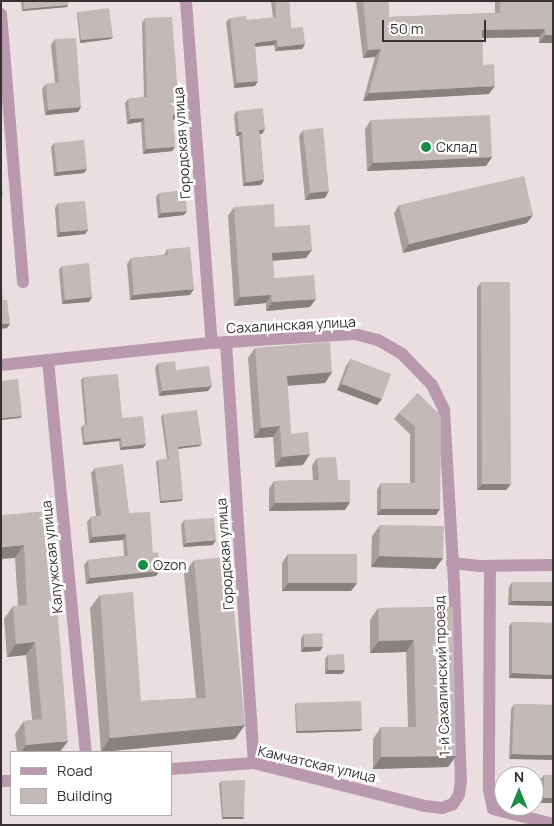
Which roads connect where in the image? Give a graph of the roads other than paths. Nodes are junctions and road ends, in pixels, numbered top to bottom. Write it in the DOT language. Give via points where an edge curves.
graph roads {
  1 [pos="186,1"];
  2 [pos="1,14"];
  3 [pos="23,282"];
  4 [pos="212,343"];
  5 [pos="226,343"];
  6 [pos="48,360"];
  7 [pos="1,364"];
  8 [pos="450,545"];
  9 [pos="452,563"];
  10 [pos="553,565"];
  11 [pos="490,566"];
  12 [pos="86,751"];
  13 [pos="254,763"];
  14 [pos="172,769"];
  15 [pos="454,804"];
  16 [pos="553,824"];
  1 -- 4 [label="street, Городская улица"];
  2 -- 3 [label="street"];
  4 -- 5 [label="street, Сахалинская улица"];
  4 -- 6 [label="street, Сахалинская улица"];
  5 -- 8 [label="street, Сахалинская улица" via="355,334 378,340 402,354 432,384 444,410"];
  5 -- 13 [label="street, Городская улица"];
  6 -- 7 [label="street, Сахалинская улица"];
  6 -- 12 [label="street, Калужская улица"];
  8 -- 9 [label="street, 1-й Сахалинский проезд"];
  9 -- 11 [label="street"];
  9 -- 15 [label="street, 1-й Сахалинский проезд" via="461,780"];
  10 -- 11 [label="street"];
  11 -- 16 [label="street" via="490,789 493,809"];
  13 -- 14 [label="street, Камчатская улица"];
  13 -- 15 [label="street, Камчатская улица" via="425,806 442,808"];
}
